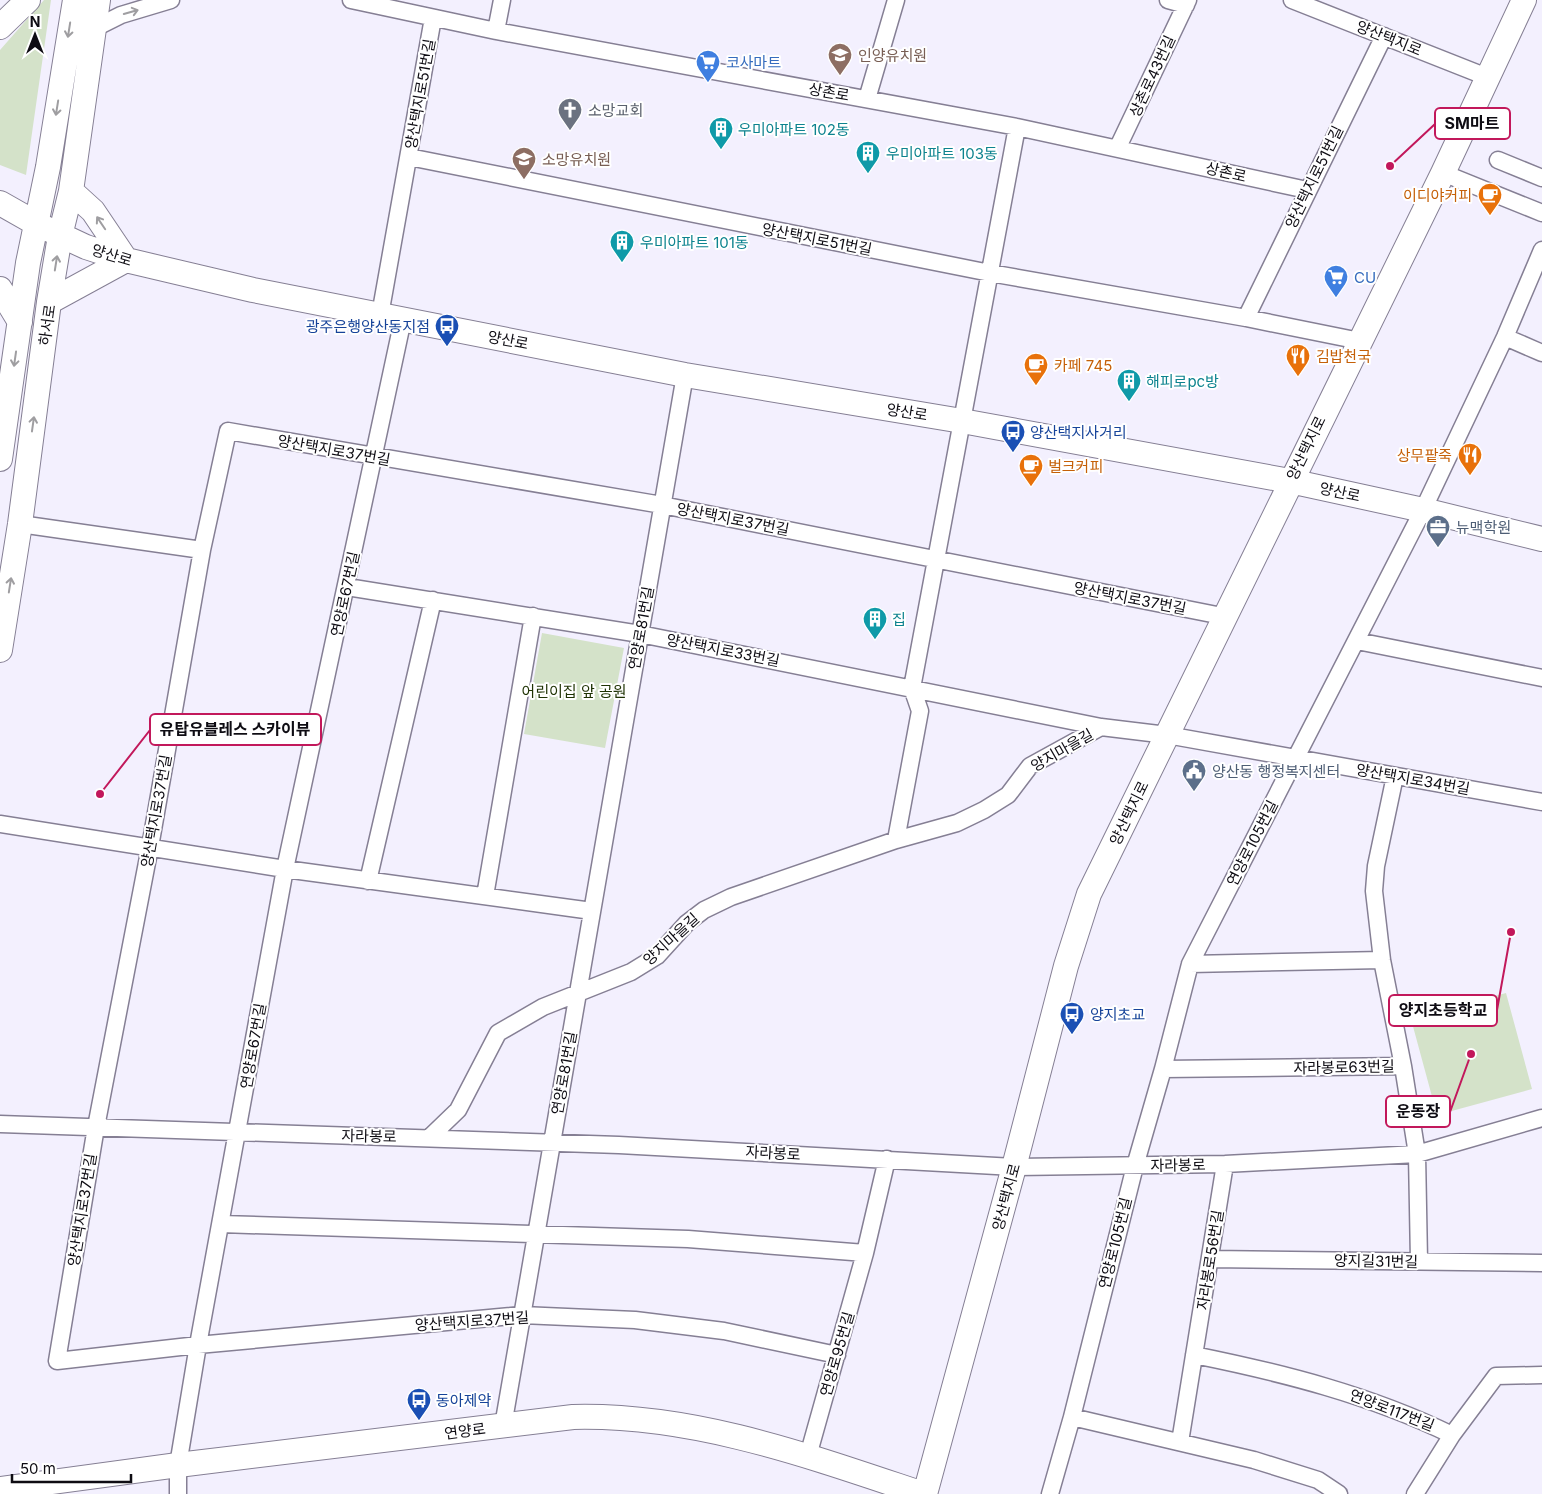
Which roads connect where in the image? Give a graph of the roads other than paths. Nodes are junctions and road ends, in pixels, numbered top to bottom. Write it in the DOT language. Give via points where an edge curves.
graph roads {
  1 [pos="28,0"];
  2 [pos="75,0"];
  3 [pos="98,0"];
  4 [pos="171,0"];
  5 [pos="351,0"];
  6 [pos="502,0"];
  7 [pos="896,0"];
  8 [pos="1168,0"];
  9 [pos="1292,0"];
  10 [pos="1524,0"];
  11 [pos="1187,2"];
  12 [pos="433,18"];
  13 [pos="0,27"];
  14 [pos="93,29"];
  15 [pos="496,31"];
  16 [pos="1384,36"];
  17 [pos="1487,77"];
  18 [pos="867,99"];
  19 [pos="1017,127"];
  20 [pos="1118,148"];
  21 [pos="409,158"];
  22 [pos="1498,160"];
  23 [pos="1443,173"];
  24 [pos="1542,178"];
  25 [pos="71,190"];
  26 [pos="1307,190"];
  27 [pos="3,206"];
  28 [pos="1542,213"];
  29 [pos="37,224"];
  30 [pos="60,236"];
  31 [pos="1542,250"];
  32 [pos="126,260"];
  33 [pos="990,273"];
  34 [pos="0,289"];
  35 [pos="50,302"];
  36 [pos="392,317"];
  37 [pos="1246,318"];
  38 [pos="20,322"];
  39 [pos="1505,337"];
  40 [pos="1360,341"];
  41 [pos="1542,353"];
  42 [pos="685,375"];
  43 [pos="962,421"];
  44 [pos="374,457"];
  45 [pos="0,459"];
  46 [pos="1290,481"];
  47 [pos="662,505"];
  48 [pos="1424,510"];
  49 [pos="20,524"];
  50 [pos="1542,539"];
  51 [pos="202,550"];
  52 [pos="936,560"];
  53 [pos="347,586"];
  54 [pos="434,600"];
  55 [pos="533,616"];
  56 [pos="1227,617"];
  57 [pos="640,634"];
  58 [pos="1357,641"];
  59 [pos="0,650"];
  60 [pos="1542,678"];
  61 [pos="912,688"];
  62 [pos="1101,727"];
  63 [pos="1167,736"];
  64 [pos="1295,758"];
  65 [pos="1395,776"];
  66 [pos="1542,802"];
  67 [pos="0,824"];
  68 [pos="896,840"];
  69 [pos="150,847"];
  70 [pos="285,869"];
  71 [pos="368,880"];
  72 [pos="485,896"];
  73 [pos="592,911"];
  74 [pos="1382,960"];
  75 [pos="1190,964"];
  76 [pos="578,993"];
  77 [pos="1403,1066"];
  78 [pos="1163,1069"];
  79 [pos="1542,1118"];
  80 [pos="0,1124"];
  81 [pos="96,1127"];
  82 [pos="237,1133"];
  83 [pos="430,1138"];
  84 [pos="551,1145"];
  85 [pos="1417,1154"];
  86 [pos="887,1159"];
  87 [pos="1225,1164"];
  88 [pos="1134,1166"];
  89 [pos="1014,1167"];
  90 [pos="221,1224"];
  91 [pos="536,1234"];
  92 [pos="865,1253"];
  93 [pos="1210,1259"];
  94 [pos="1419,1262"];
  95 [pos="1542,1262"];
  96 [pos="522,1315"];
  97 [pos="198,1344"];
  98 [pos="836,1355"];
  99 [pos="1194,1355"];
  100 [pos="1542,1375"];
  101 [pos="1072,1417"];
  102 [pos="503,1426"];
  103 [pos="1452,1435"];
  104 [pos="1180,1442"];
  105 [pos="808,1456"];
  106 [pos="178,1465"];
  107 [pos="0,1489"];
  108 [pos="178,1494"];
  109 [pos="924,1494"];
  110 [pos="1050,1494"];
  111 [pos="1339,1494"];
  112 [pos="1415,1494"];
  1 -- 13 [label="street"];
  2 -- 29 [label="street, 하서로, one-way"];
  3 -- 14 [label="street, 하서로"];
  14 -- 4 [label="street, one-way" via="121,15"];
  5 -- 12 [label="street, 상촌로"];
  6 -- 15 [label="street"];
  7 -- 18 [label="street"];
  8 -- 11 [label="street, 상촌로43번길"];
  9 -- 16 [label="street, 양산택지로"];
  10 -- 17 [label="street, 양산택지로"];
  11 -- 20 [label="street, 상촌로43번길"];
  12 -- 15 [label="street, 상촌로"];
  12 -- 21 [label="street, 양산택지로51번길"];
  14 -- 25 [label="street, 하서로"];
  15 -- 18 [label="street, 상촌로"];
  16 -- 17 [label="street, 양산택지로"];
  16 -- 26 [label="street, 양산택지로51번길"];
  17 -- 23 [label="street, 양산택지로"];
  18 -- 19 [label="street, 상촌로"];
  19 -- 20 [label="street, 상촌로"];
  19 -- 33 [label="street"];
  20 -- 26 [label="street, 상촌로"];
  21 -- 33 [label="street, 양산택지로51번길"];
  21 -- 36 [label="street, 연양로67번길"];
  22 -- 24 [label="street"];
  23 -- 28 [label="street"];
  23 -- 40 [label="street, 양산택지로"];
  25 -- 30 [label="street, 하서로"];
  32 -- 25 [label="street, one-way" via="93,211"];
  26 -- 37 [label="street, 양산택지로51번길"];
  27 -- 29 [label="street, 양산로"];
  29 -- 30 [label="street, 양산로"];
  29 -- 38 [label="street, 하서로"];
  30 -- 32 [label="street, 양산로"];
  35 -- 30 [label="street, 하서로, one-way"];
  31 -- 39 [label="street"];
  32 -- 35 [label="street"];
  32 -- 36 [label="street, 양산로" via="253,290"];
  33 -- 37 [label="street, 양산택지로51번길"];
  33 -- 43 [label="street"];
  34 -- 38 [label="street"];
  49 -- 35 [label="street, 하서로, one-way"];
  36 -- 42 [label="street, 양산로"];
  36 -- 44 [label="street, 연양로67번길"];
  37 -- 40 [label="street, 양산택지로51번길"];
  38 -- 45 [label="street, 하서로, one-way"];
  39 -- 41 [label="street"];
  39 -- 48 [label="street"];
  40 -- 46 [label="street, 양산택지로"];
  42 -- 43 [label="street, 양산로"];
  42 -- 47 [label="street, 연양로81번길"];
  43 -- 46 [label="street, 양산로"];
  43 -- 52 [label="street"];
  44 -- 47 [label="street, 양산택지로37번길"];
  44 -- 51 [label="street, 양산택지로37번길" via="228,431"];
  44 -- 53 [label="street, 연양로67번길"];
  46 -- 48 [label="street, 양산로"];
  46 -- 56 [label="street, 양산택지로"];
  47 -- 52 [label="street, 양산택지로37번길"];
  47 -- 57 [label="street, 연양로81번길"];
  48 -- 50 [label="street, 양산로"];
  48 -- 58 [label="street, 연양로105번길"];
  49 -- 51 [label="street"];
  59 -- 49 [label="street, 하서로, one-way"];
  51 -- 69 [label="street, 양산택지로37번길"];
  52 -- 56 [label="street, 양산택지로37번길"];
  52 -- 61 [label="street"];
  53 -- 54 [label="street, 양산택지로33번길"];
  53 -- 70 [label="street, 연양로67번길"];
  54 -- 55 [label="street, 양산택지로33번길"];
  54 -- 71 [label="street"];
  55 -- 57 [label="street, 양산택지로33번길"];
  55 -- 72 [label="street"];
  56 -- 63 [label="street, 양산택지로"];
  57 -- 61 [label="street, 양산택지로33번길"];
  57 -- 73 [label="street, 연양로81번길"];
  58 -- 60 [label="street"];
  58 -- 64 [label="street, 연양로105번길"];
  61 -- 62 [label="street, 양산택지로33번길"];
  61 -- 68 [label="street" via="920,711"];
  62 -- 63 [label="street, 양산택지로33번길"];
  62 -- 68 [label="street, 양지마을길" via="1030,766 1008,795 984,810 957,823"];
  63 -- 64 [label="street, 양산택지로34번길"];
  63 -- 89 [label="street, 양산택지로" via="1090,894 1076,930"];
  64 -- 65 [label="street, 양산택지로34번길"];
  64 -- 75 [label="street, 연양로105번길"];
  65 -- 66 [label="street, 양산택지로34번길"];
  65 -- 74 [label="street, 자라봉로63번길" via="1376,866 1374,891"];
  67 -- 69 [label="street"];
  68 -- 76 [label="street, 양지마을길" via="716,903 687,923 650,960 632,972"];
  69 -- 70 [label="street"];
  69 -- 81 [label="street, 양산택지로37번길"];
  70 -- 71 [label="street"];
  70 -- 82 [label="street, 연양로67번길"];
  71 -- 72 [label="street"];
  72 -- 73 [label="street"];
  73 -- 76 [label="street, 연양로81번길"];
  74 -- 75 [label="street"];
  74 -- 77 [label="street, 자라봉로63번길"];
  75 -- 78 [label="street, 연양로105번길"];
  76 -- 83 [label="street, 양지마을길" via="543,1007 498,1033 458,1110"];
  76 -- 84 [label="street, 연양로81번길"];
  77 -- 78 [label="street, 자라봉로63번길"];
  77 -- 85 [label="street, 자라봉로63번길"];
  78 -- 88 [label="street, 연양로105번길"];
  79 -- 85 [label="street, 자라봉로"];
  80 -- 81 [label="street, 자라봉로"];
  81 -- 82 [label="street, 자라봉로"];
  81 -- 97 [label="street, 양산택지로37번길" via="57,1360"];
  82 -- 83 [label="street, 자라봉로"];
  82 -- 90 [label="street, 연양로67번길"];
  83 -- 84 [label="street, 자라봉로"];
  84 -- 86 [label="street, 자라봉로"];
  84 -- 91 [label="street, 연양로81번길"];
  85 -- 87 [label="street, 자라봉로"];
  85 -- 94 [label="street, 자라봉로63번길"];
  86 -- 89 [label="street, 자라봉로"];
  86 -- 92 [label="street, 연양로95번길"];
  87 -- 88 [label="street, 자라봉로"];
  87 -- 93 [label="street, 자라봉로56번길"];
  88 -- 89 [label="street, 자라봉로"];
  88 -- 101 [label="street, 연양로105번길"];
  89 -- 109 [label="street, 양산택지로"];
  90 -- 91 [label="street"];
  90 -- 97 [label="street, 연양로67번길"];
  91 -- 92 [label="street" via="688,1239"];
  91 -- 96 [label="street, 연양로81번길"];
  92 -- 98 [label="street, 연양로95번길"];
  93 -- 94 [label="street, 양지길31번길"];
  93 -- 99 [label="street, 자라봉로56번길"];
  94 -- 95 [label="street, 양지길31번길"];
  96 -- 97 [label="street, 양산택지로37번길"];
  96 -- 98 [label="street, 양산택지로37번길" via="635,1320 724,1331"];
  96 -- 102 [label="street, 연양로81번길"];
  97 -- 106 [label="street, 연양로67번길"];
  98 -- 105 [label="street, 연양로95번길"];
  99 -- 103 [label="street, 연양로117번길" via="1332,1387 1406,1412"];
  99 -- 104 [label="street, 자라봉로56번길"];
  100 -- 103 [label="street, 연양로117번길" via="1496,1376"];
  101 -- 104 [label="street"];
  101 -- 110 [label="street, 연양로105번길"];
  102 -- 105 [label="street, 연양로" via="573,1417 616,1416 702,1429"];
  102 -- 106 [label="street, 연양로"];
  103 -- 112 [label="street, 연양로117번길"];
  104 -- 111 [label="street" via="1318,1480"];
  105 -- 109 [label="street, 연양로"];
  106 -- 107 [label="street, 연양로"];
  106 -- 108 [label="street, 연양로67번길"];
}
